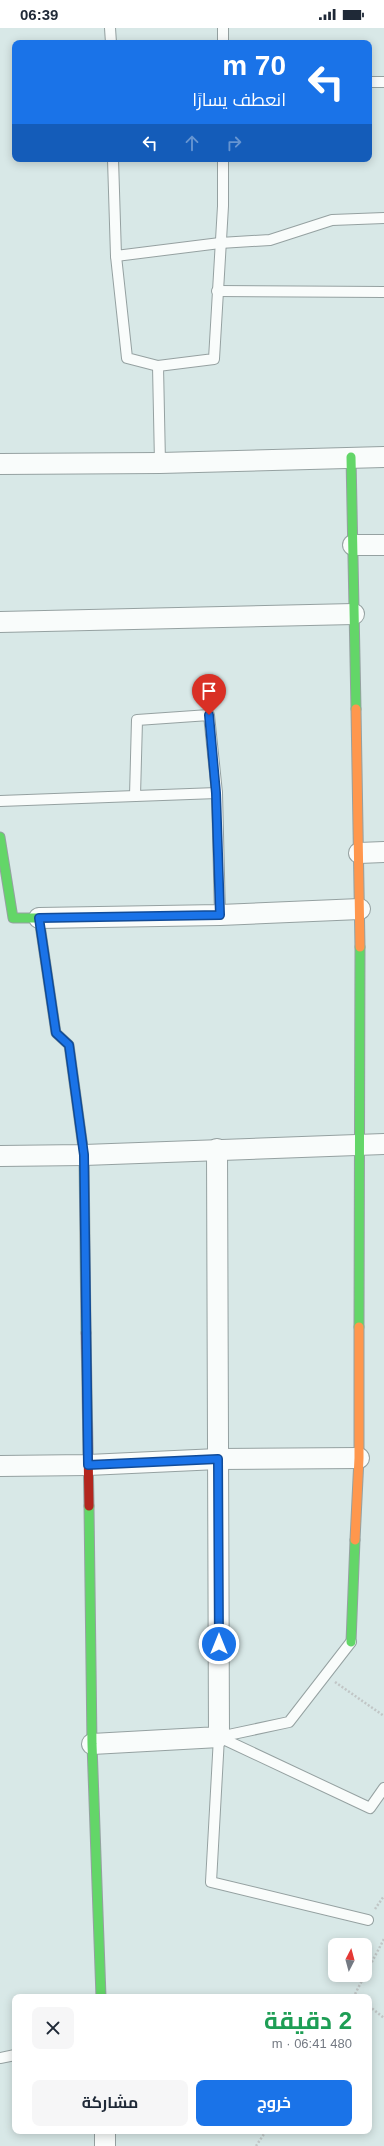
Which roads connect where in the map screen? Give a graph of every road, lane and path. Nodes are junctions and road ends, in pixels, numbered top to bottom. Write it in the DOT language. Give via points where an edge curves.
graph roads {
  1 [pos="110,28"];
  2 [pos="223,28"];
  3 [pos="110,40"];
  4 [pos="223,40"];
  5 [pos="372,82"];
  6 [pos="384,82"];
  7 [pos="113,162"];
  8 [pos="223,162"];
  9 [pos="384,218"];
  10 [pos="220,243"];
  11 [pos="116,256"];
  12 [pos="217,291"];
  13 [pos="384,292"];
  14 [pos="158,366"];
  15 [pos="351,457"];
  16 [pos="384,457"];
  17 [pos="160,463"];
  18 [pos="0,464"];
  19 [pos="353,545"];
  20 [pos="384,545"];
  21 [pos="354,614"];
  22 [pos="0,622"];
  23 [pos="216,793"];
  24 [pos="135,796"];
  25 [pos="0,801"];
  26 [pos="0,836"];
  27 [pos="384,852"];
  28 [pos="359,853"];
  29 [pos="360,909"];
  30 [pos="220,915"];
  31 [pos="39,918"];
  32 [pos="384,1144"];
  33 [pos="359,1145"];
  34 [pos="217,1149"];
  35 [pos="84,1155"];
  36 [pos="0,1156"];
  37 [pos="360,1458"];
  38 [pos="218,1459"];
  39 [pos="88,1465"];
  40 [pos="0,1466"];
  41 [pos="351,1642"];
  42 [pos="325,1676"];
  43 [pos="384,1716"];
  44 [pos="219,1737"];
  45 [pos="92,1744"];
  46 [pos="384,1788"];
  47 [pos="368,1920"];
  48 [pos="384,1939"];
  49 [pos="101,1994"];
  50 [pos="355,1994"];
  51 [pos="372,2008"];
  52 [pos="384,2018"];
  53 [pos="12,2056"];
  54 [pos="0,2058"];
  55 [pos="105,2134"];
  56 [pos="264,2134"];
  57 [pos="106,2146"];
  58 [pos="256,2146"];
  1 -- 3 [label="lane"];
  2 -- 4 [label="lane"];
  5 -- 6 [label="lane"];
  7 -- 11 [label="lane"];
  8 -- 10 [label="lane"];
  9 -- 10 [label="lane" via="332,220 270,240"];
  10 -- 11 [label="lane"];
  10 -- 12 [label="lane"];
  11 -- 14 [label="lane" via="127,358"];
  12 -- 13 [label="lane"];
  12 -- 14 [label="lane" via="214,359"];
  14 -- 17 [label="lane"];
  15 -- 16 [label="street"];
  15 -- 17 [label="street"];
  15 -- 19 [label="street"];
  17 -- 18 [label="street"];
  19 -- 20 [label="street"];
  19 -- 21 [label="street"];
  21 -- 22 [label="street"];
  21 -- 28 [label="street"];
  23 -- 24 [label="lane"];
  23 -- 24 [label="lane" via="209,715 137,720"];
  23 -- 30 [label="lane"];
  24 -- 25 [label="lane"];
  26 -- 31 [label="street" via="13,918"];
  27 -- 28 [label="street"];
  28 -- 29 [label="street"];
  29 -- 30 [label="street"];
  29 -- 33 [label="street"];
  30 -- 31 [label="street"];
  31 -- 35 [label="street" via="56,1033 69,1045"];
  32 -- 33 [label="street"];
  33 -- 34 [label="street"];
  33 -- 37 [label="street"];
  34 -- 35 [label="street"];
  34 -- 38 [label="street"];
  35 -- 36 [label="street"];
  35 -- 39 [label="street"];
  37 -- 38 [label="street"];
  37 -- 41 [label="street"];
  38 -- 39 [label="street"];
  38 -- 44 [label="street"];
  39 -- 40 [label="street"];
  39 -- 45 [label="street"];
  41 -- 42 [label="lane"];
  42 -- 43 [label="path"];
  42 -- 44 [label="lane" via="288,1722"];
  44 -- 45 [label="street"];
  44 -- 46 [label="lane" via="370,1808"];
  44 -- 47 [label="lane" via="211,1882"];
  45 -- 49 [label="street"];
  48 -- 50 [label="path"];
  51 -- 52 [label="path"];
  53 -- 54 [label="lane"];
  55 -- 57 [label="street"];
  56 -- 58 [label="path"];
}
